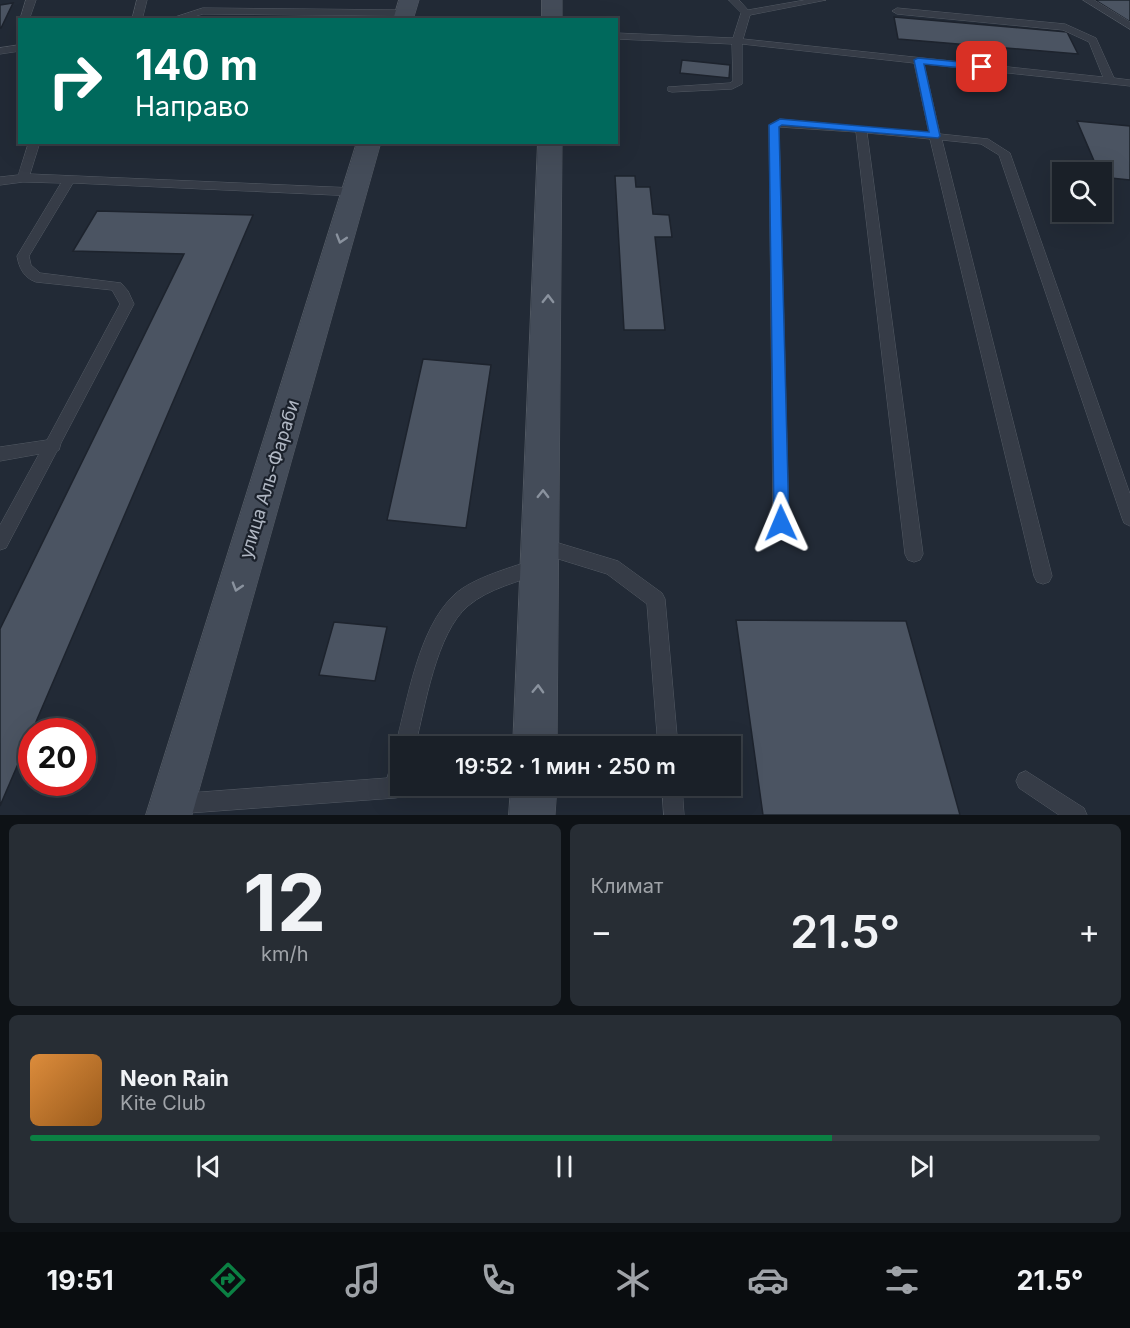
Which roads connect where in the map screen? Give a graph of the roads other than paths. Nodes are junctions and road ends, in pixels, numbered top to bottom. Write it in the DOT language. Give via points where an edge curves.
graph roads {
  1 [pos="31,0"];
  2 [pos="142,0"];
  3 [pos="552,0"];
  4 [pos="734,0"];
  5 [pos="821,0"];
  6 [pos="1088,0"];
  7 [pos="406,11"];
  8 [pos="897,11"];
  9 [pos="746,13"];
  10 [pos="25,18"];
  11 [pos="138,18"];
  12 [pos="177,18"];
  13 [pos="552,18"];
  14 [pos="1130,26"];
  15 [pos="618,36"];
  16 [pos="737,41"];
  17 [pos="18,48"];
  18 [pos="0,51"];
  19 [pos="918,60"];
  20 [pos="1110,81"];
  21 [pos="1130,83"];
  22 [pos="672,88"];
  23 [pos="861,129"];
  24 [pos="934,136"];
  25 [pos="34,144"];
  26 [pos="368,144"];
  27 [pos="550,144"];
  28 [pos="23,178"];
  29 [pos="69,179"];
  30 [pos="0,182"];
  31 [pos="355,192"];
  32 [pos="54,445"];
  33 [pos="0,454"];
  34 [pos="1130,518"];
  35 [pos="781,523"];
  36 [pos="0,542"];
  37 [pos="914,554"];
  38 [pos="541,555"];
  39 [pos="1043,576"];
  40 [pos="408,736"];
  41 [pos="536,736"];
  42 [pos="667,736"];
  43 [pos="1026,781"];
  44 [pos="390,788"];
  45 [pos="533,796"];
  46 [pos="673,796"];
  47 [pos="170,810"];
  48 [pos="532,815"];
  49 [pos="674,815"];
  50 [pos="1077,815"];
  1 -- 10 [label="lane"];
  2 -- 11 [label="lane"];
  3 -- 13 [label="main road"];
  4 -- 9 [label="lane"];
  5 -- 9 [label="lane"];
  6 -- 14 [label="lane"];
  7 -- 12 [label="lane" via="203,11"];
  8 -- 20 [label="lane" via="1065,27 1093,40"];
  9 -- 16 [label="lane"];
  15 -- 16 [label="lane"];
  16 -- 19 [label="lane"];
  16 -- 22 [label="lane" via="738,82 732,86"];
  17 -- 18 [label="lane"];
  19 -- 20 [label="lane"];
  19 -- 24 [label="lane"];
  20 -- 21 [label="lane"];
  23 -- 24 [label="lane"];
  23 -- 35 [label="lane" via="780,122 774,125"];
  23 -- 37 [label="lane"];
  24 -- 34 [label="lane" via="984,141 1004,153"];
  24 -- 39 [label="lane"];
  25 -- 28 [label="lane"];
  26 -- 31 [label="main road, улица Аль-Фараби"];
  38 -- 27 [label="main road, one-way"];
  28 -- 29 [label="lane"];
  28 -- 30 [label="lane"];
  29 -- 31 [label="lane"];
  29 -- 32 [label="lane" via="23,256 25,267 36,277 116,286 127,304"];
  31 -- 47 [label="main road, улица Аль-Фараби, one-way"];
  32 -- 33 [label="lane"];
  32 -- 36 [label="lane"];
  38 -- 40 [label="lane" via="461,600 435,635"];
  41 -- 38 [label="main road, one-way"];
  38 -- 42 [label="lane" via="612,567 656,599"];
  43 -- 50 [label="lane"];
  44 -- 47 [label="lane"];
  45 -- 48 [label="main road"];
  46 -- 49 [label="lane"];
}
